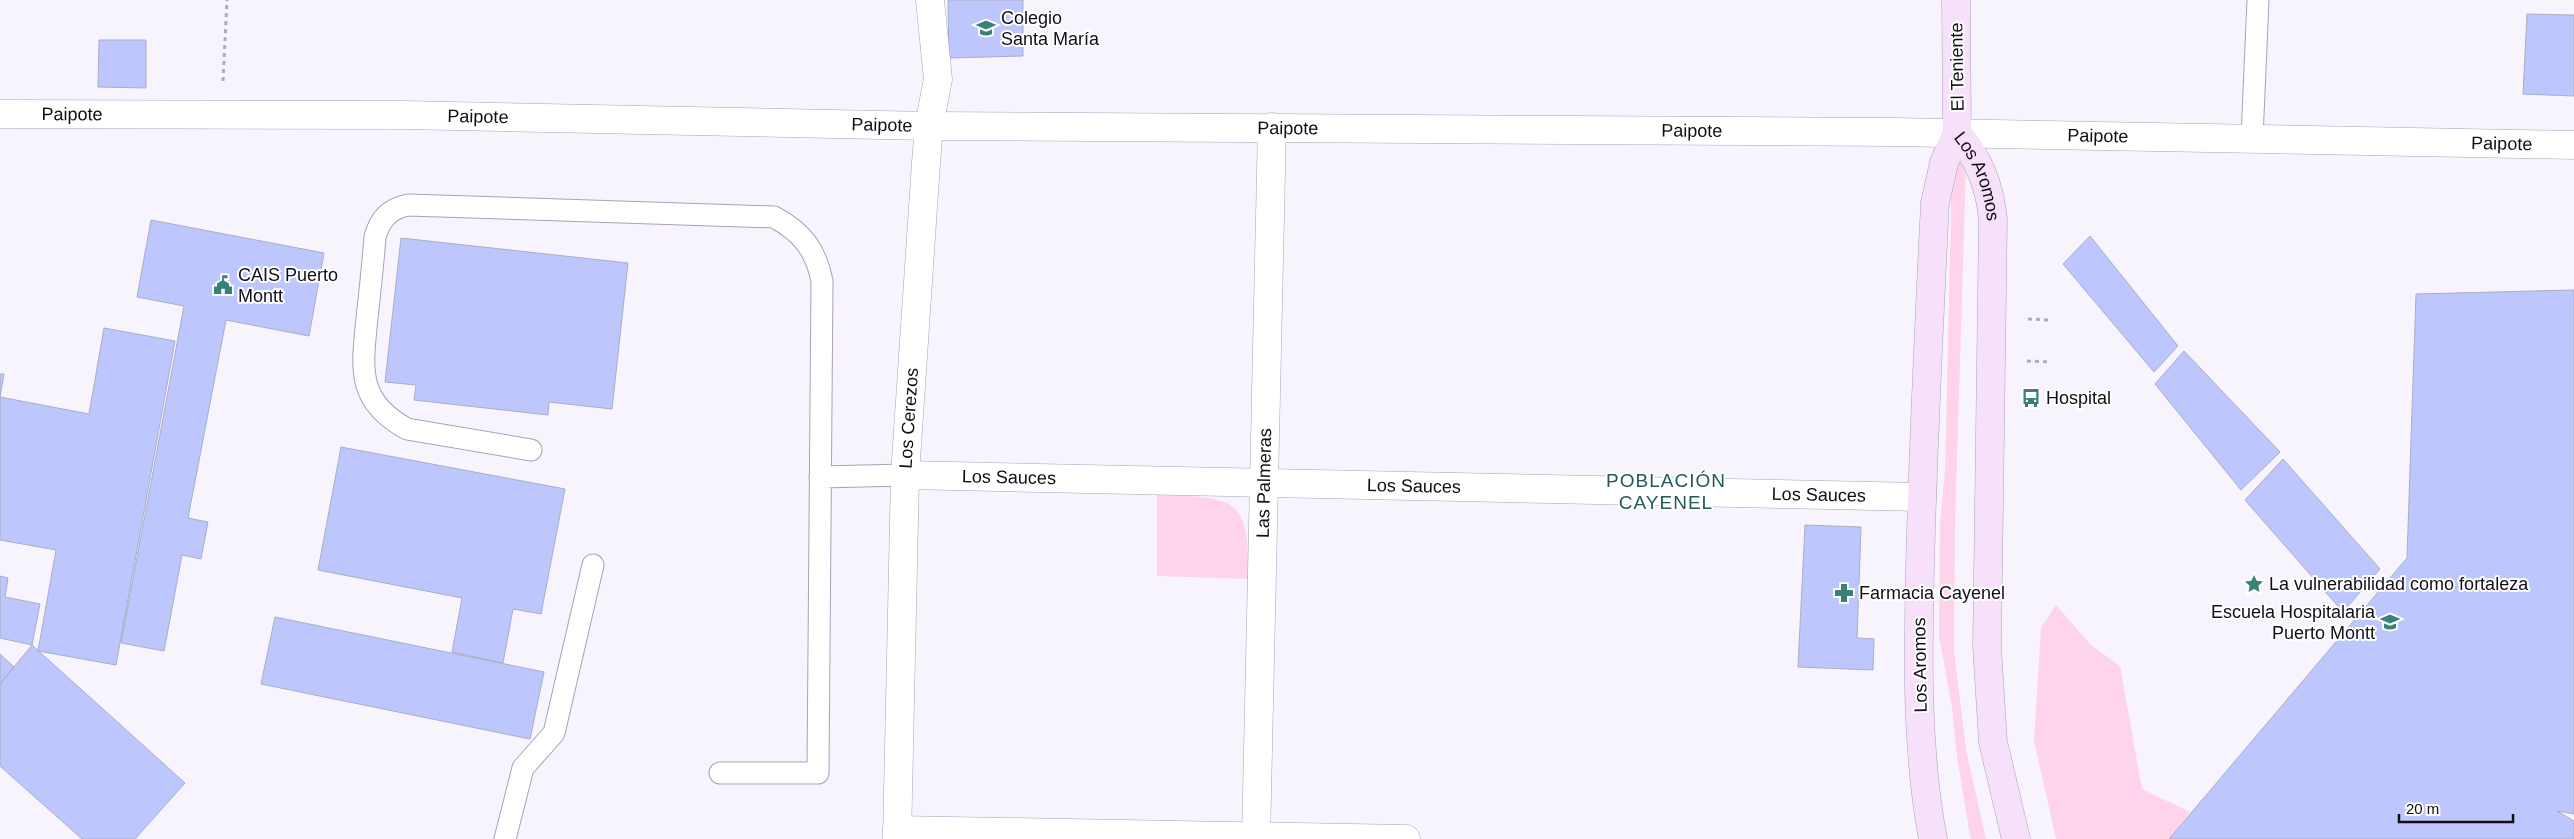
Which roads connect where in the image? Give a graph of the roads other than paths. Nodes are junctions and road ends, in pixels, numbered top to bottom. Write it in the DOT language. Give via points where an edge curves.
graph roads {
  1 [pos="930,0"];
  2 [pos="1956,0"];
  3 [pos="2258,0"];
  4 [pos="0,114"];
  5 [pos="930,126"];
  6 [pos="1272,127"];
  7 [pos="1958,133"];
  8 [pos="2252,138"];
  9 [pos="2574,145"];
  10 [pos="531,450"];
  11 [pos="905,475"];
  12 [pos="820,478"];
  13 [pos="1264,483"];
  14 [pos="1922,497"];
  15 [pos="593,564"];
  16 [pos="720,773"];
  17 [pos="897,835"];
  18 [pos="1256,838"];
  19 [pos="505,839"];
  20 [pos="1406,839"];
  21 [pos="1933,839"];
  22 [pos="2016,839"];
  1 -- 5 [label="street, Los Cerezos" via="938,79"];
  2 -- 7 [label="main road, El Teniente"];
  3 -- 8 [label="lane"];
  4 -- 5 [label="street, Paipote" via="405,115"];
  5 -- 6 [label="street, Paipote"];
  5 -- 11 [label="street, Los Cerezos"];
  6 -- 7 [label="street, Paipote"];
  6 -- 13 [label="street, Las Palmeras"];
  7 -- 8 [label="street, Paipote"];
  7 -- 14 [label="main road, Los Aromos" via="1944,163 1935,203"];
  7 -- 22 [label="main road, Los Aromos" via="1987,181 1993,220 1987,646 1993,742"];
  8 -- 9 [label="street, Paipote"];
  10 -- 12 [label="lane" via="407,429 390,420 370,395 362,367 375,237 381,220 397,207 774,217 791,226 805,238 814,252 822,282"];
  11 -- 12 [label="lane"];
  11 -- 13 [label="street, Los Sauces"];
  11 -- 17 [label="street, Los Cerezos"];
  12 -- 16 [label="lane" via="818,774"];
  13 -- 14 [label="street, Los Sauces"];
  13 -- 18 [label="street, Las Palmeras"];
  14 -- 21 [label="main road, Los Aromos" via="1918,642 1920,722 1925,790"];
  15 -- 19 [label="lane" via="554,733 523,768"];
  17 -- 18 [label="street"];
  18 -- 20 [label="street"];
}
